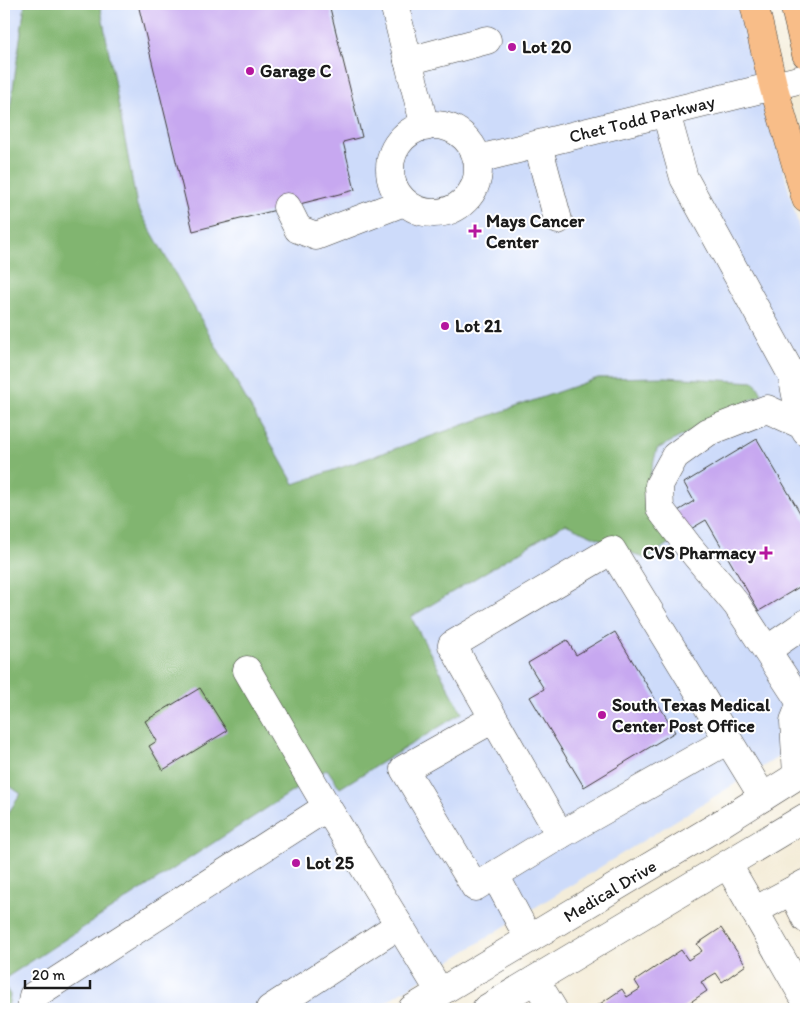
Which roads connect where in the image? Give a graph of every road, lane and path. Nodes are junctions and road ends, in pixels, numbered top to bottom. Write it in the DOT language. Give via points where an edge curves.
graph roads {
  1 [pos="394,4"];
  2 [pos="754,4"];
  3 [pos="794,4"];
  4 [pos="486,40"];
  5 [pos="806,54"];
  6 [pos="408,61"];
  7 [pos="806,78"];
  8 [pos="774,85"];
  9 [pos="666,113"];
  10 [pos="425,127"];
  11 [pos="538,145"];
  12 [pos="478,160"];
  13 [pos="806,199"];
  14 [pos="404,202"];
  15 [pos="287,207"];
  16 [pos="558,220"];
  17 [pos="805,427"];
  18 [pos="806,623"];
  19 [pos="767,650"];
  20 [pos="247,670"];
  21 [pos="804,703"];
  22 [pos="494,718"];
  23 [pos="728,740"];
  24 [pos="801,773"];
  25 [pos="763,797"];
  26 [pos="327,807"];
  27 [pos="806,817"];
  28 [pos="560,835"];
  29 [pos="728,865"];
  30 [pos="495,875"];
  31 [pos="799,887"];
  32 [pos="754,911"];
  33 [pos="806,918"];
  34 [pos="399,925"];
  35 [pos="529,939"];
  36 [pos="535,980"];
  37 [pos="440,992"];
  38 [pos="806,1001"];
  39 [pos="31,1009"];
  40 [pos="270,1009"];
  41 [pos="412,1009"];
  42 [pos="486,1009"];
  43 [pos="553,1009"];
  1 -- 6 [label="street"];
  2 -- 8 [label="main road"];
  3 -- 5 [label="main road"];
  4 -- 6 [label="street"];
  6 -- 10 [label="street"];
  7 -- 8 [label="street, Chet Todd Parkway"];
  8 -- 9 [label="street, Chet Todd Parkway"];
  8 -- 13 [label="main road"];
  9 -- 11 [label="street, Chet Todd Parkway"];
  9 -- 17 [label="street" via="684,178 792,375"];
  10 -- 12 [label="street" via="448,127 462,134"];
  10 -- 14 [label="street" via="405,136 395,148 391,162 395,191"];
  11 -- 12 [label="street, Chet Todd Parkway"];
  11 -- 16 [label="street"];
  12 -- 14 [label="street" via="479,174 475,187 456,208 443,213 429,213"];
  14 -- 15 [label="street" via="316,236 298,228"];
  17 -- 19 [label="street" via="767,409 708,432 675,456 659,485 660,509 737,604"];
  18 -- 19 [label="street"];
  19 -- 21 [label="street"];
  20 -- 26 [label="street"];
  21 -- 24 [label="street" via="794,721"];
  22 -- 23 [label="street" via="452,645 612,550"];
  22 -- 28 [label="street"];
  22 -- 30 [label="street" via="404,768 475,887"];
  23 -- 25 [label="street"];
  23 -- 28 [label="street"];
  24 -- 25 [label="street, Medical Drive"];
  25 -- 35 [label="street, Medical Drive"];
  26 -- 34 [label="street"];
  26 -- 39 [label="street" via="33,996"];
  27 -- 29 [label="street"];
  28 -- 30 [label="street"];
  29 -- 32 [label="street"];
  29 -- 36 [label="street"];
  30 -- 35 [label="street"];
  31 -- 32 [label="street"];
  31 -- 33 [label="street"];
  32 -- 38 [label="street"];
  34 -- 37 [label="street"];
  34 -- 40 [label="street"];
  35 -- 37 [label="street, Medical Drive"];
  36 -- 42 [label="street"];
  36 -- 43 [label="street"];
  37 -- 41 [label="street, Medical Drive"];
}
